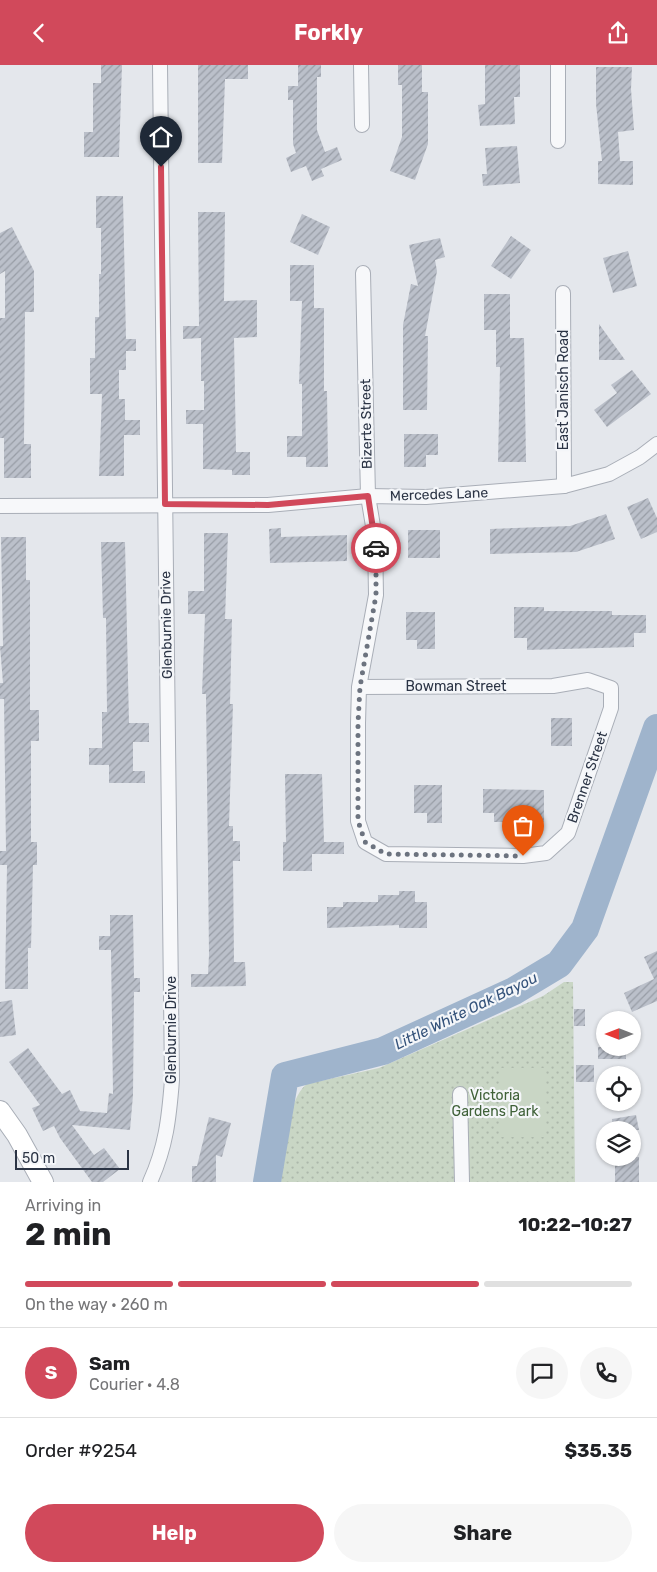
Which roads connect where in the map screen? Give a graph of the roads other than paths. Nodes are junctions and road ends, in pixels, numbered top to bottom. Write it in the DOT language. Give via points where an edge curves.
graph roads {
  1 [pos="160,65"];
  2 [pos="361,65"];
  3 [pos="558,65"];
  4 [pos="362,125"];
  5 [pos="558,141"];
  6 [pos="363,273"];
  7 [pos="563,293"];
  8 [pos="657,444"];
  9 [pos="564,486"];
  10 [pos="368,496"];
  11 [pos="165,504"];
  12 [pos="0,506"];
  13 [pos="552,686"];
  14 [pos="360,687"];
  15 [pos="422,854"];
  16 [pos="460,1094"];
  17 [pos="0,1111"];
  18 [pos="43,1182"];
  19 [pos="150,1182"];
  20 [pos="462,1182"];
  1 -- 11 [label="street, Glenburnie Drive"];
  2 -- 4 [label="street"];
  3 -- 5 [label="street"];
  6 -- 10 [label="street, Bizerte Street"];
  7 -- 9 [label="street, East Janisch Road"];
  8 -- 9 [label="street, Mercedes Lane" via="609,474"];
  9 -- 10 [label="street, Mercedes Lane" via="426,497"];
  10 -- 11 [label="street, Mercedes Lane" via="268,505"];
  10 -- 14 [label="street, Bizerte Street" via="375,538 376,595"];
  11 -- 12 [label="street, Mercedes Lane"];
  11 -- 19 [label="street, Glenburnie Drive" via="172,1080 169,1125"];
  13 -- 14 [label="street, Bowman Street"];
  13 -- 15 [label="street, Brenner Street" via="588,680 611,688 611,708 568,833 546,853 523,856"];
  14 -- 15 [label="street, Bizerte Street" via="358,821 365,842 386,854"];
  16 -- 20 [label="street"];
  17 -- 18 [label="street"];
}
